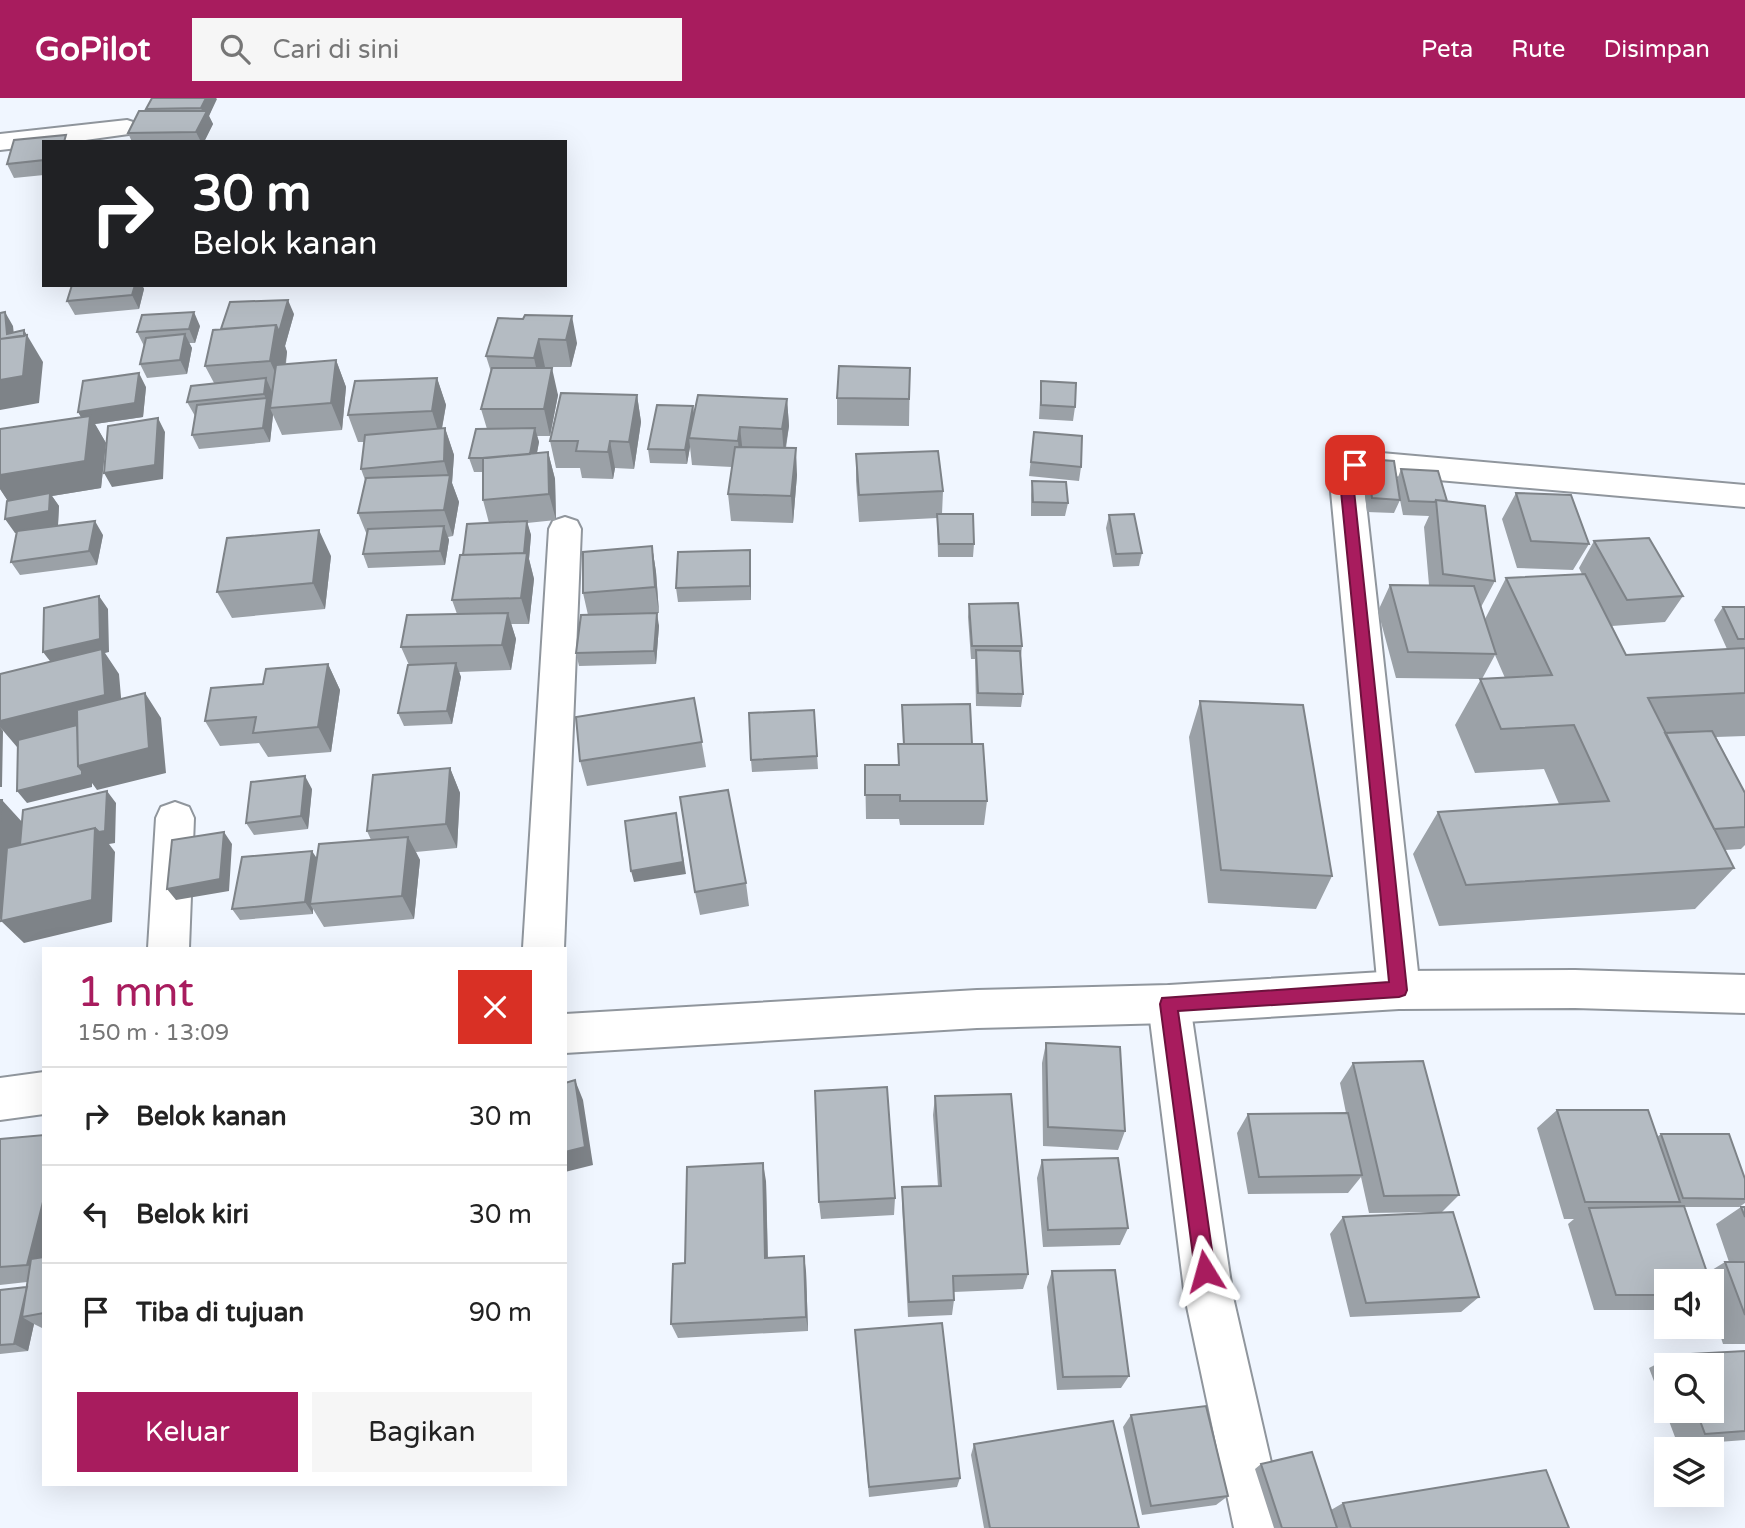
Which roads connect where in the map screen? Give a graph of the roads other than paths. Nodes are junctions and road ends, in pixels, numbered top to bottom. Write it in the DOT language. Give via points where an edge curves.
graph roads {
  1 [pos="127,128"];
  2 [pos="0,142"];
  3 [pos="1745,496"];
  4 [pos="565,529"];
  5 [pos="175,818"];
  6 [pos="543,946"];
  7 [pos="168,947"];
  8 [pos="1399,990"];
  9 [pos="1745,994"];
  10 [pos="1169,1004"];
  11 [pos="567,1034"];
  12 [pos="42,1093"];
  13 [pos="0,1099"];
  14 [pos="1260,1528"];
  1 -- 2 [label="street"];
  3 -- 8 [label="street" via="1370,463 1349,470 1346,481"];
  4 -- 6 [label="street"];
  5 -- 7 [label="street"];
  8 -- 9 [label="street"];
  8 -- 10 [label="street"];
  10 -- 11 [label="street" via="977,1009"];
  10 -- 14 [label="street" via="1209,1297"];
  12 -- 13 [label="street"];
}
